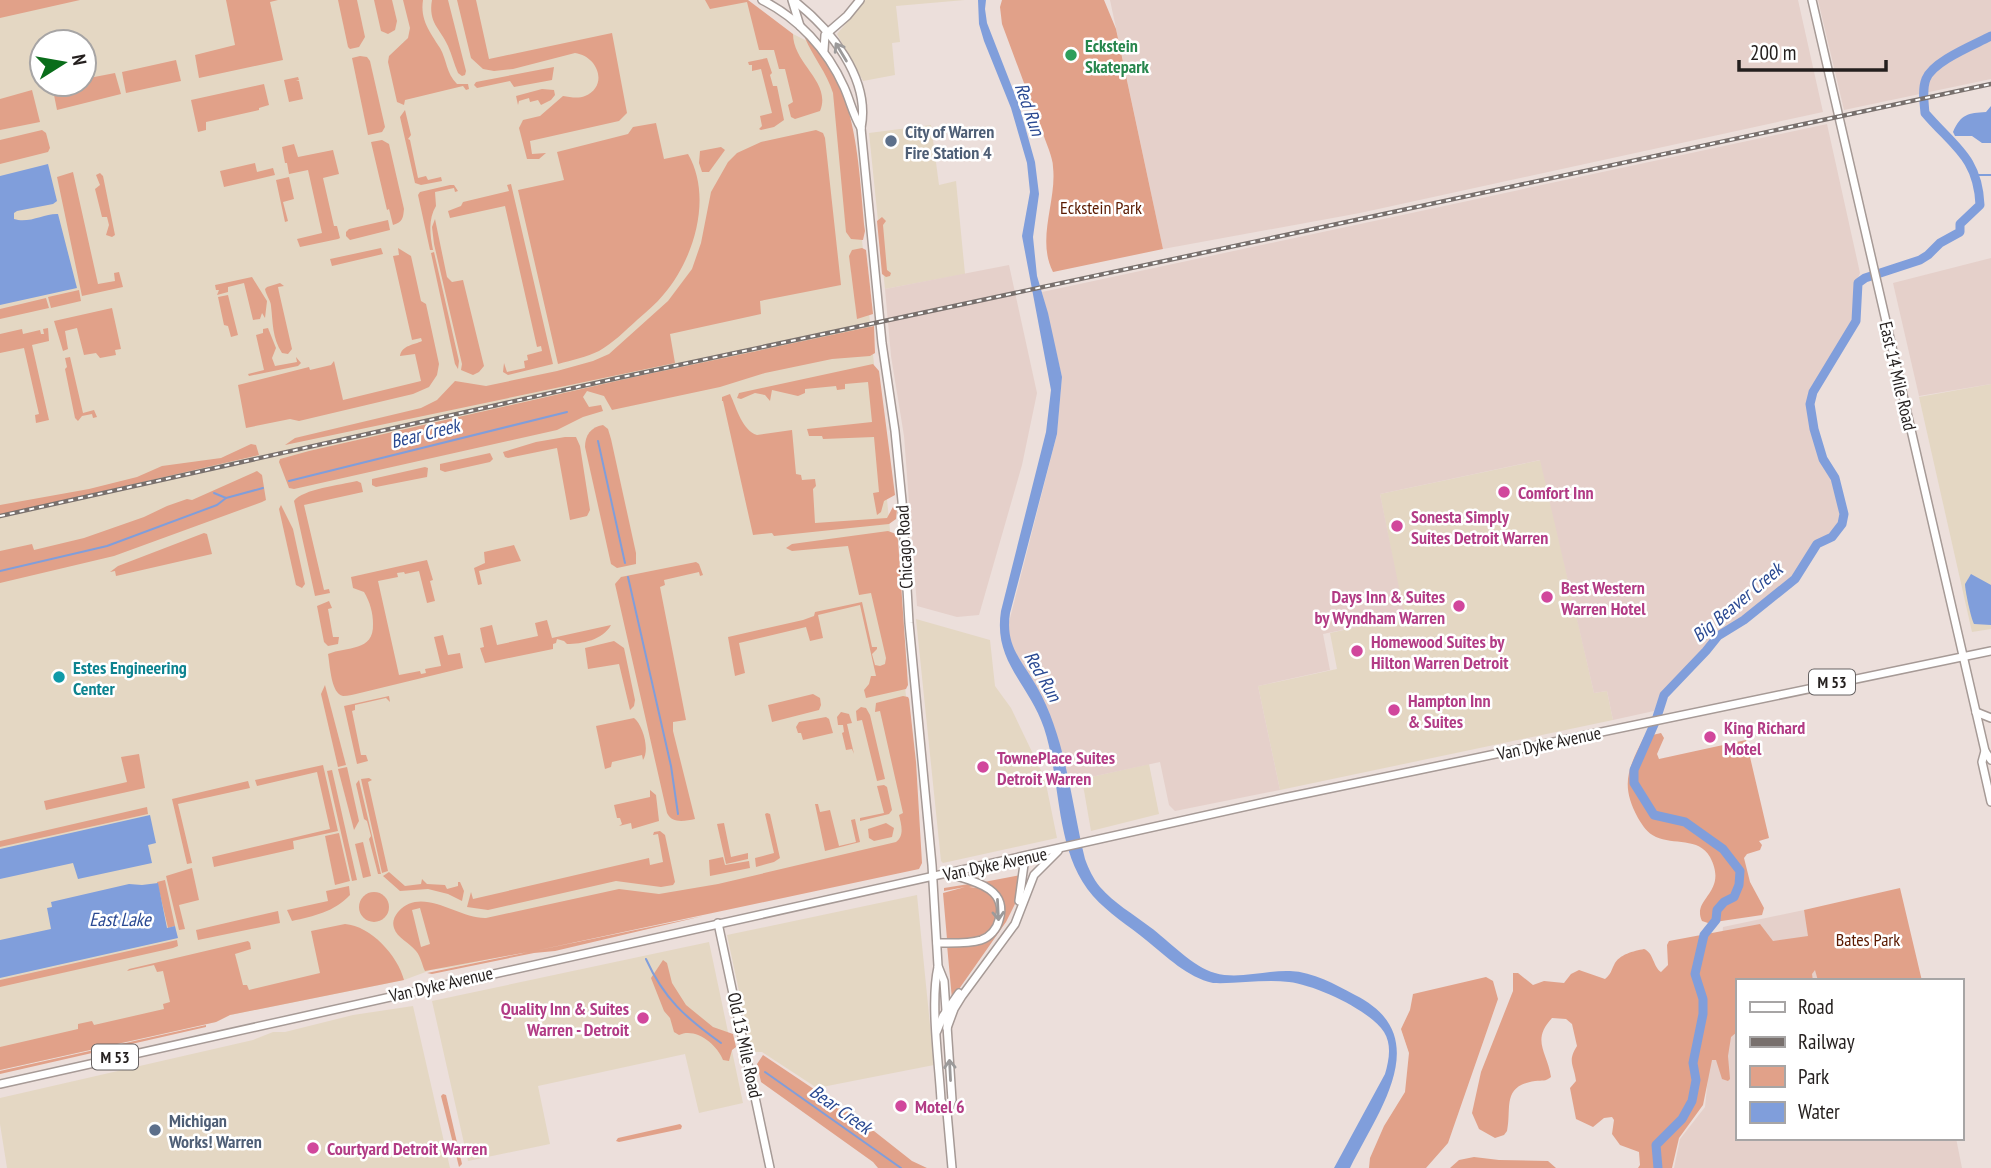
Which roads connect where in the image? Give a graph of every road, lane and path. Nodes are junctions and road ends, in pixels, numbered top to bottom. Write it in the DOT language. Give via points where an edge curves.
graph roads {
  1 [pos="762,0"];
  2 [pos="793,0"];
  3 [pos="860,0"];
  4 [pos="1812,0"];
  5 [pos="800,26"];
  6 [pos="828,32"];
  7 [pos="825,54"];
  8 [pos="861,128"];
  9 [pos="1991,653"];
  10 [pos="1962,656"];
  11 [pos="1976,712"];
  12 [pos="1991,718"];
  13 [pos="1985,751"];
  14 [pos="1991,760"];
  15 [pos="1991,802"];
  16 [pos="1058,850"];
  17 [pos="1025,857"];
  18 [pos="949,874"];
  19 [pos="933,878"];
  20 [pos="718,923"];
  21 [pos="937,943"];
  22 [pos="938,966"];
  23 [pos="946,1010"];
  24 [pos="947,1028"];
  25 [pos="937,1031"];
  26 [pos="0,1084"];
  27 [pos="947,1112"];
  28 [pos="771,1168"];
  29 [pos="952,1168"];
  1 -- 5 [label="main road"];
  2 -- 5 [label="main road"];
  2 -- 6 [label="main road, Chicago Road"];
  3 -- 6 [label="main road"];
  4 -- 10 [label="main road, East 14 Mile Road"];
  5 -- 7 [label="main road, Chicago Road"];
  6 -- 7 [label="main road" via="823,41"];
  8 -- 6 [label="main road, Chicago Road, one-way" via="857,87"];
  7 -- 8 [label="main road, Chicago Road"];
  8 -- 19 [label="main road, Chicago Road" via="895,431"];
  9 -- 10 [label="main road, Van Dyke Avenue / M 53"];
  10 -- 11 [label="main road, East 14 Mile Road"];
  10 -- 16 [label="main road, Van Dyke Avenue / M 53"];
  11 -- 12 [label="main road"];
  11 -- 13 [label="main road, East 14 Mile Road"];
  13 -- 14 [label="main road, East 14 Mile Road"];
  13 -- 15 [label="main road, East 14 Mile Road" via="1982,762"];
  16 -- 17 [label="main road, Van Dyke Avenue / M 53"];
  16 -- 24 [label="main road" via="1030,882 1015,924 962,996"];
  17 -- 18 [label="main road, Van Dyke Avenue / M 53"];
  17 -- 23 [label="main road" via="1013,918"];
  18 -- 19 [label="main road, Van Dyke Avenue / M 53"];
  18 -- 21 [label="main road, one-way" via="991,889 1000,916 985,938"];
  19 -- 20 [label="main road, Van Dyke Avenue / M 53"];
  19 -- 21 [label="main road, Chicago Road"];
  20 -- 26 [label="main road, Van Dyke Avenue / M 53"];
  20 -- 28 [label="main road, Old 13 Mile Road"];
  21 -- 22 [label="main road, Chicago Road"];
  22 -- 23 [label="main road, Chicago Road"];
  22 -- 25 [label="main road, Chicago Road"];
  23 -- 24 [label="main road, Chicago Road"];
  23 -- 25 [label="main road"];
  27 -- 24 [label="main road, Chicago Road, one-way" via="952,1100"];
  25 -- 27 [label="main road, Chicago Road" via="941,1100"];
  27 -- 29 [label="main road, Chicago Road"];
}
